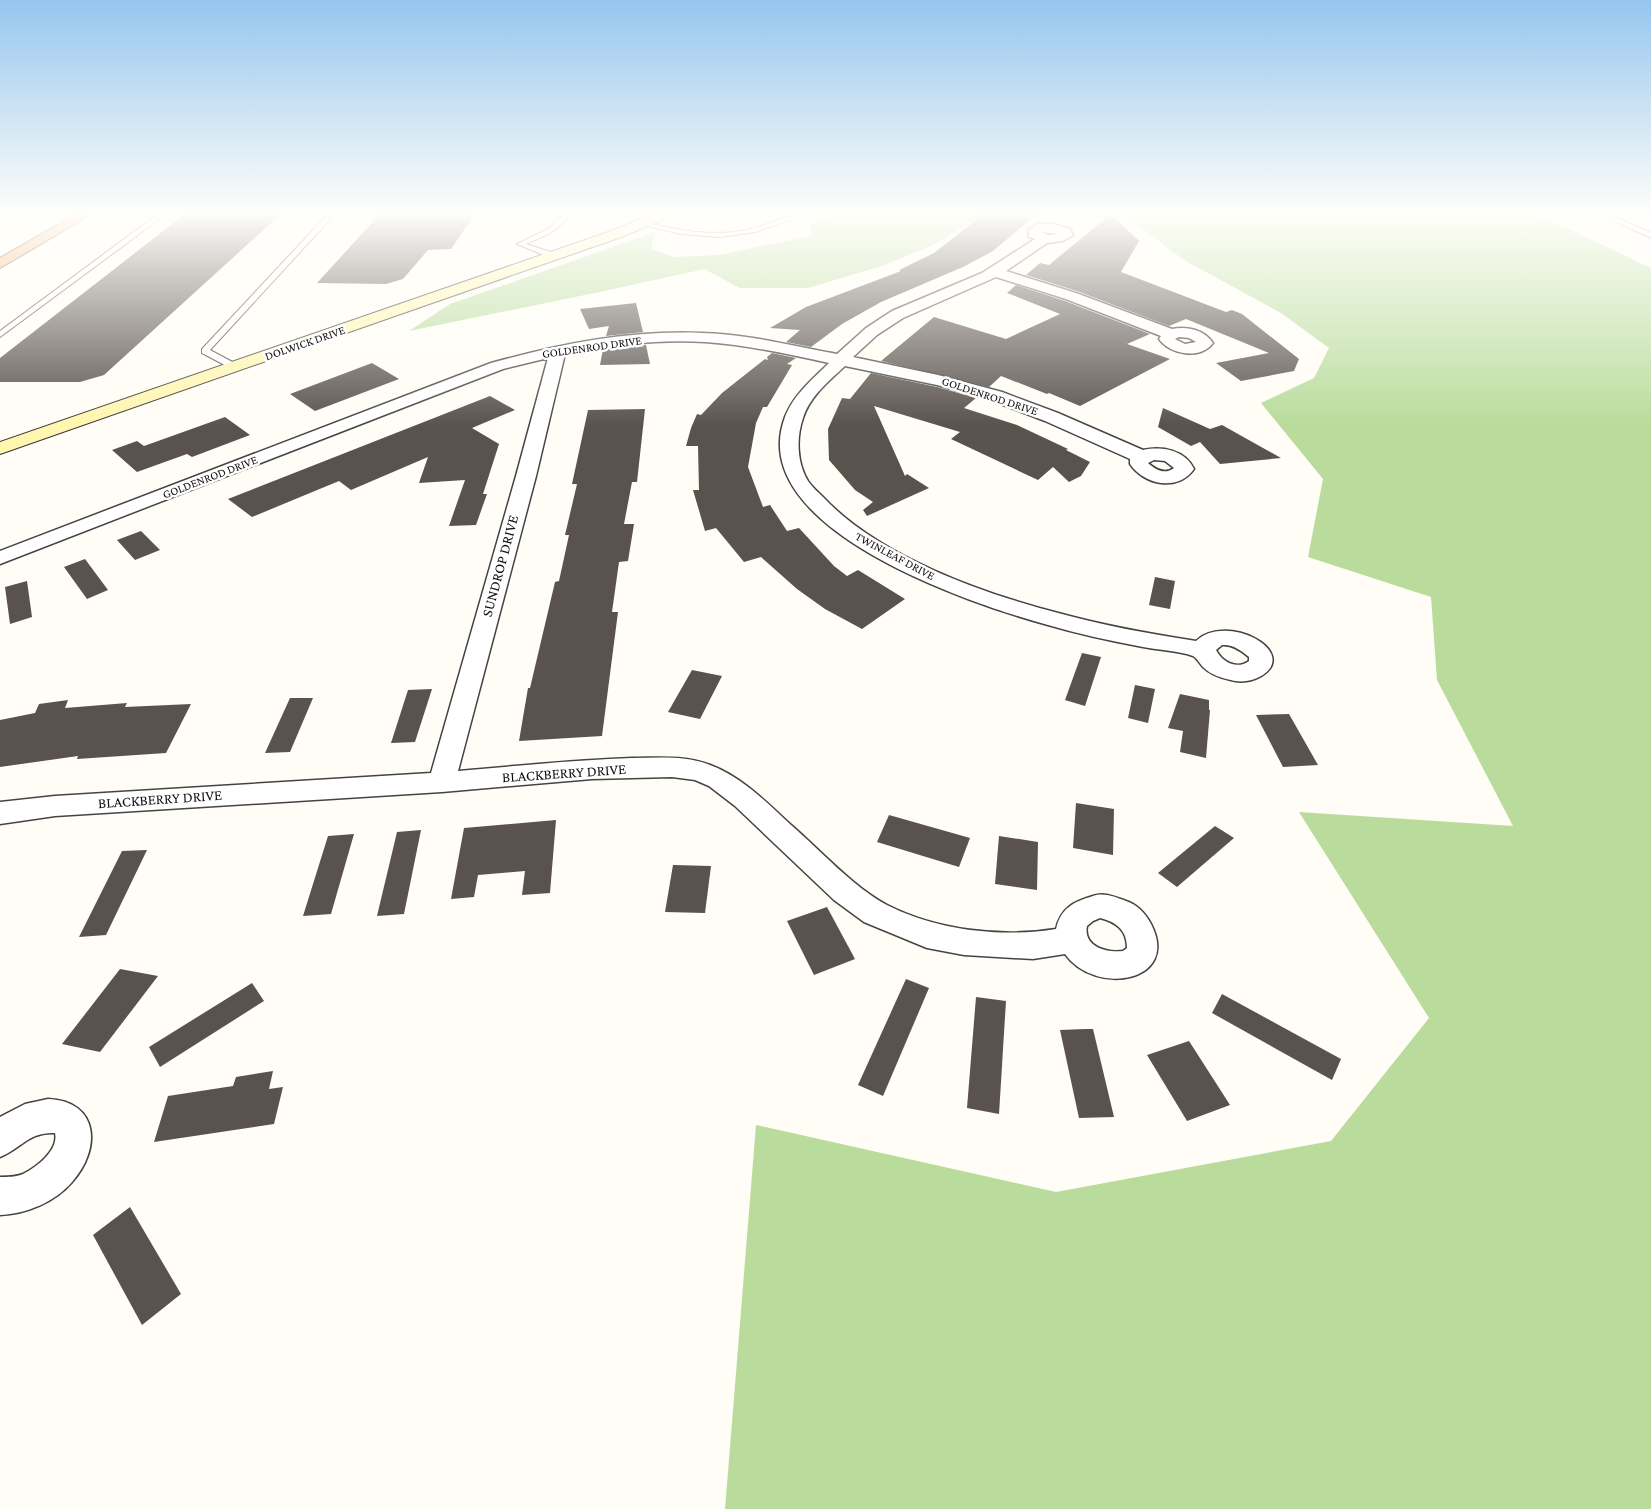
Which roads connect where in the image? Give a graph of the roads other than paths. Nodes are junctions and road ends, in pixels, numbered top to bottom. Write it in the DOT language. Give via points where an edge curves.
graph roads {
  1 [pos="68,284"];
  2 [pos="267,284"];
  3 [pos="472,284"];
  4 [pos="965,284"];
  5 [pos="1034,284"];
  6 [pos="1171,334"];
  7 [pos="0,335"];
  8 [pos="558,350"];
  9 [pos="841,360"];
  10 [pos="235,366"];
  11 [pos="0,448"];
  12 [pos="1142,457"];
  13 [pos="0,558"];
  14 [pos="1204,650"];
  15 [pos="442,782"];
  16 [pos="0,813"];
  17 [pos="1072,940"];
  18 [pos="0,1139"];
  19 [pos="0,1196"];
  1 -- 7 [label="lane"];
  2 -- 10 [label="lane" via="205,351"];
  3 -- 10 [label="main road, DOLWICK DRIVE"];
  4 -- 9 [label="street, TWINLEAF DRIVE" via="889,319"];
  5 -- 6 [label="street"];
  8 -- 9 [label="street, GOLDENROD DRIVE" via="632,340 704,338"];
  8 -- 13 [label="street, GOLDENROD DRIVE" via="465,378"];
  8 -- 15 [label="street, SUNDROP DRIVE"];
  9 -- 12 [label="street, GOLDENROD DRIVE" via="942,381 997,397 1040,412"];
  9 -- 14 [label="street, TWINLEAF DRIVE" via="798,407 789,443 791,464 800,484 842,527 879,551 949,585 1001,604 1076,625"];
  10 -- 11 [label="main road, DOLWICK DRIVE"];
  15 -- 16 [label="street, BLACKBERRY DRIVE" via="55,806"];
  15 -- 17 [label="street, BLACKBERRY DRIVE" via="592,769 672,767 699,771 718,779 745,799 844,891 875,913 926,934 964,942 1034,946"];
  18 -- 19 [label="street" via="12,1129 41,1116 66,1119 73,1126 72,1150 53,1176 23,1193"];
}
